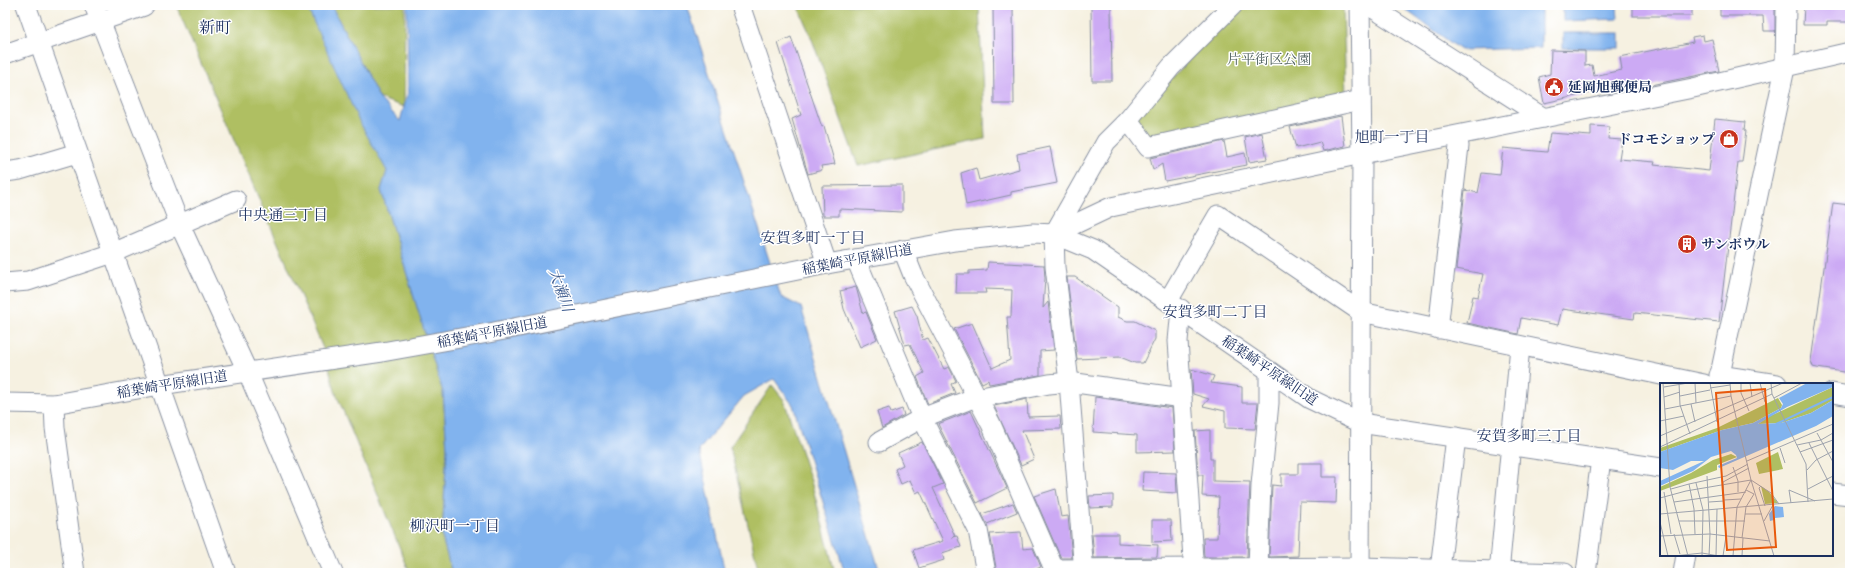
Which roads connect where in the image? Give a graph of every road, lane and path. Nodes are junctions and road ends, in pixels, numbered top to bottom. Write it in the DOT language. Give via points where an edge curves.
graph roads {
  1 [pos="26,5"];
  2 [pos="740,5"];
  3 [pos="1233,5"];
  4 [pos="1360,5"];
  5 [pos="1368,5"];
  6 [pos="1786,5"];
  7 [pos="144,6"];
  8 [pos="97,13"];
  9 [pos="38,43"];
  10 [pos="1850,52"];
  11 [pos="5,54"];
  12 [pos="1785,68"];
  13 [pos="1361,100"];
  14 [pos="1544,118"];
  15 [pos="1128,120"];
  16 [pos="1457,136"];
  17 [pos="77,153"];
  18 [pos="1362,154"];
  19 [pos="5,172"];
  20 [pos="1206,187"];
  21 [pos="236,200"];
  22 [pos="1214,221"];
  23 [pos="179,223"];
  24 [pos="1054,234"];
  25 [pos="903,250"];
  26 [pos="113,253"];
  27 [pos="856,259"];
  28 [pos="827,264"];
  29 [pos="5,282"];
  30 [pos="1174,305"];
  31 [pos="1362,312"];
  32 [pos="1438,329"];
  33 [pos="1520,346"];
  34 [pos="1269,371"];
  35 [pos="248,373"];
  36 [pos="1714,381"];
  37 [pos="1069,382"];
  38 [pos="1756,383"];
  39 [pos="160,386"];
  40 [pos="1833,393"];
  41 [pos="1850,396"];
  42 [pos="978,398"];
  43 [pos="1182,398"];
  44 [pos="5,403"];
  45 [pos="54,404"];
  46 [pos="922,418"];
  47 [pos="1360,423"];
  48 [pos="1456,437"];
  49 [pos="879,442"];
  50 [pos="1510,445"];
  51 [pos="1601,459"];
  52 [pos="1660,468"];
  53 [pos="1833,493"];
  54 [pos="1850,495"];
  55 [pos="1686,556"];
  56 [pos="1267,569"];
  57 [pos="1440,569"];
  58 [pos="1084,570"];
  59 [pos="1194,570"];
  60 [pos="1360,570"];
  61 [pos="1050,571"];
  62 [pos="1499,572"];
  63 [pos="75,573"];
  64 [pos="226,573"];
  65 [pos="333,573"];
  66 [pos="986,573"];
  67 [pos="1565,573"];
  68 [pos="1586,573"];
  69 [pos="1683,573"];
  1 -- 9 [label="street"];
  2 -- 28 [label="street"];
  3 -- 15 [label="street" via="1171,67"];
  4 -- 13 [label="street"];
  5 -- 14 [label="street"];
  6 -- 12 [label="street"];
  7 -- 8 [label="street"];
  8 -- 9 [label="street"];
  8 -- 23 [label="street"];
  9 -- 11 [label="street"];
  9 -- 17 [label="street"];
  10 -- 12 [label="street"];
  12 -- 14 [label="street"];
  12 -- 36 [label="street"];
  13 -- 15 [label="street" via="1148,147"];
  13 -- 18 [label="street"];
  14 -- 16 [label="street"];
  15 -- 24 [label="street" via="1106,142"];
  16 -- 18 [label="street"];
  16 -- 32 [label="street" via="1459,146"];
  17 -- 19 [label="street"];
  17 -- 26 [label="street"];
  18 -- 20 [label="street"];
  18 -- 31 [label="street"];
  20 -- 22 [label="street"];
  20 -- 24 [label="street" via="1111,207"];
  21 -- 23 [label="street"];
  22 -- 30 [label="street"];
  22 -- 31 [label="street" via="1218,215"];
  23 -- 26 [label="street"];
  23 -- 35 [label="street"];
  24 -- 25 [label="street, 稲葉崎平原線旧道" via="1017,234"];
  24 -- 30 [label="street, 稲葉崎平原線旧道" via="1093,250"];
  24 -- 37 [label="street" via="1055,267"];
  25 -- 27 [label="street, 稲葉崎平原線旧道"];
  25 -- 42 [label="street" via="913,275"];
  26 -- 29 [label="street" via="28,281"];
  26 -- 39 [label="street"];
  27 -- 28 [label="street, 稲葉崎平原線旧道"];
  27 -- 46 [label="street"];
  28 -- 35 [label="street, 稲葉崎平原線旧道" via="494,332"];
  30 -- 34 [label="street, 稲葉崎平原線旧道"];
  30 -- 43 [label="street"];
  31 -- 32 [label="street"];
  31 -- 47 [label="street"];
  32 -- 33 [label="street"];
  33 -- 36 [label="street"];
  33 -- 50 [label="street"];
  34 -- 47 [label="street, 稲葉崎平原線旧道" via="1310,399"];
  34 -- 56 [label="street" via="1269,403 1261,485"];
  35 -- 39 [label="street, 稲葉崎平原線旧道"];
  35 -- 65 [label="street"];
  36 -- 38 [label="street"];
  37 -- 42 [label="street"];
  37 -- 43 [label="street"];
  37 -- 58 [label="street"];
  39 -- 45 [label="street, 稲葉崎平原線旧道"];
  39 -- 64 [label="street"];
  40 -- 41 [label="street"];
  42 -- 46 [label="street"];
  42 -- 61 [label="street" via="991,424"];
  43 -- 59 [label="street"];
  44 -- 45 [label="street, 稲葉崎平原線旧道"];
  45 -- 63 [label="street"];
  46 -- 49 [label="street"];
  46 -- 66 [label="street" via="978,530"];
  47 -- 48 [label="street, 稲葉崎平原線旧道"];
  47 -- 60 [label="street"];
  48 -- 50 [label="street, 稲葉崎平原線旧道"];
  48 -- 57 [label="street"];
  50 -- 51 [label="street, 稲葉崎平原線旧道"];
  50 -- 62 [label="street"];
  51 -- 52 [label="street, 稲葉崎平原線旧道"];
  51 -- 68 [label="street"];
  53 -- 54 [label="street"];
  55 -- 69 [label="street"];
  56 -- 59 [label="street"];
  56 -- 60 [label="street"];
  57 -- 60 [label="street"];
  57 -- 62 [label="street"];
  58 -- 59 [label="street"];
  58 -- 61 [label="street"];
  62 -- 67 [label="street"];
}
